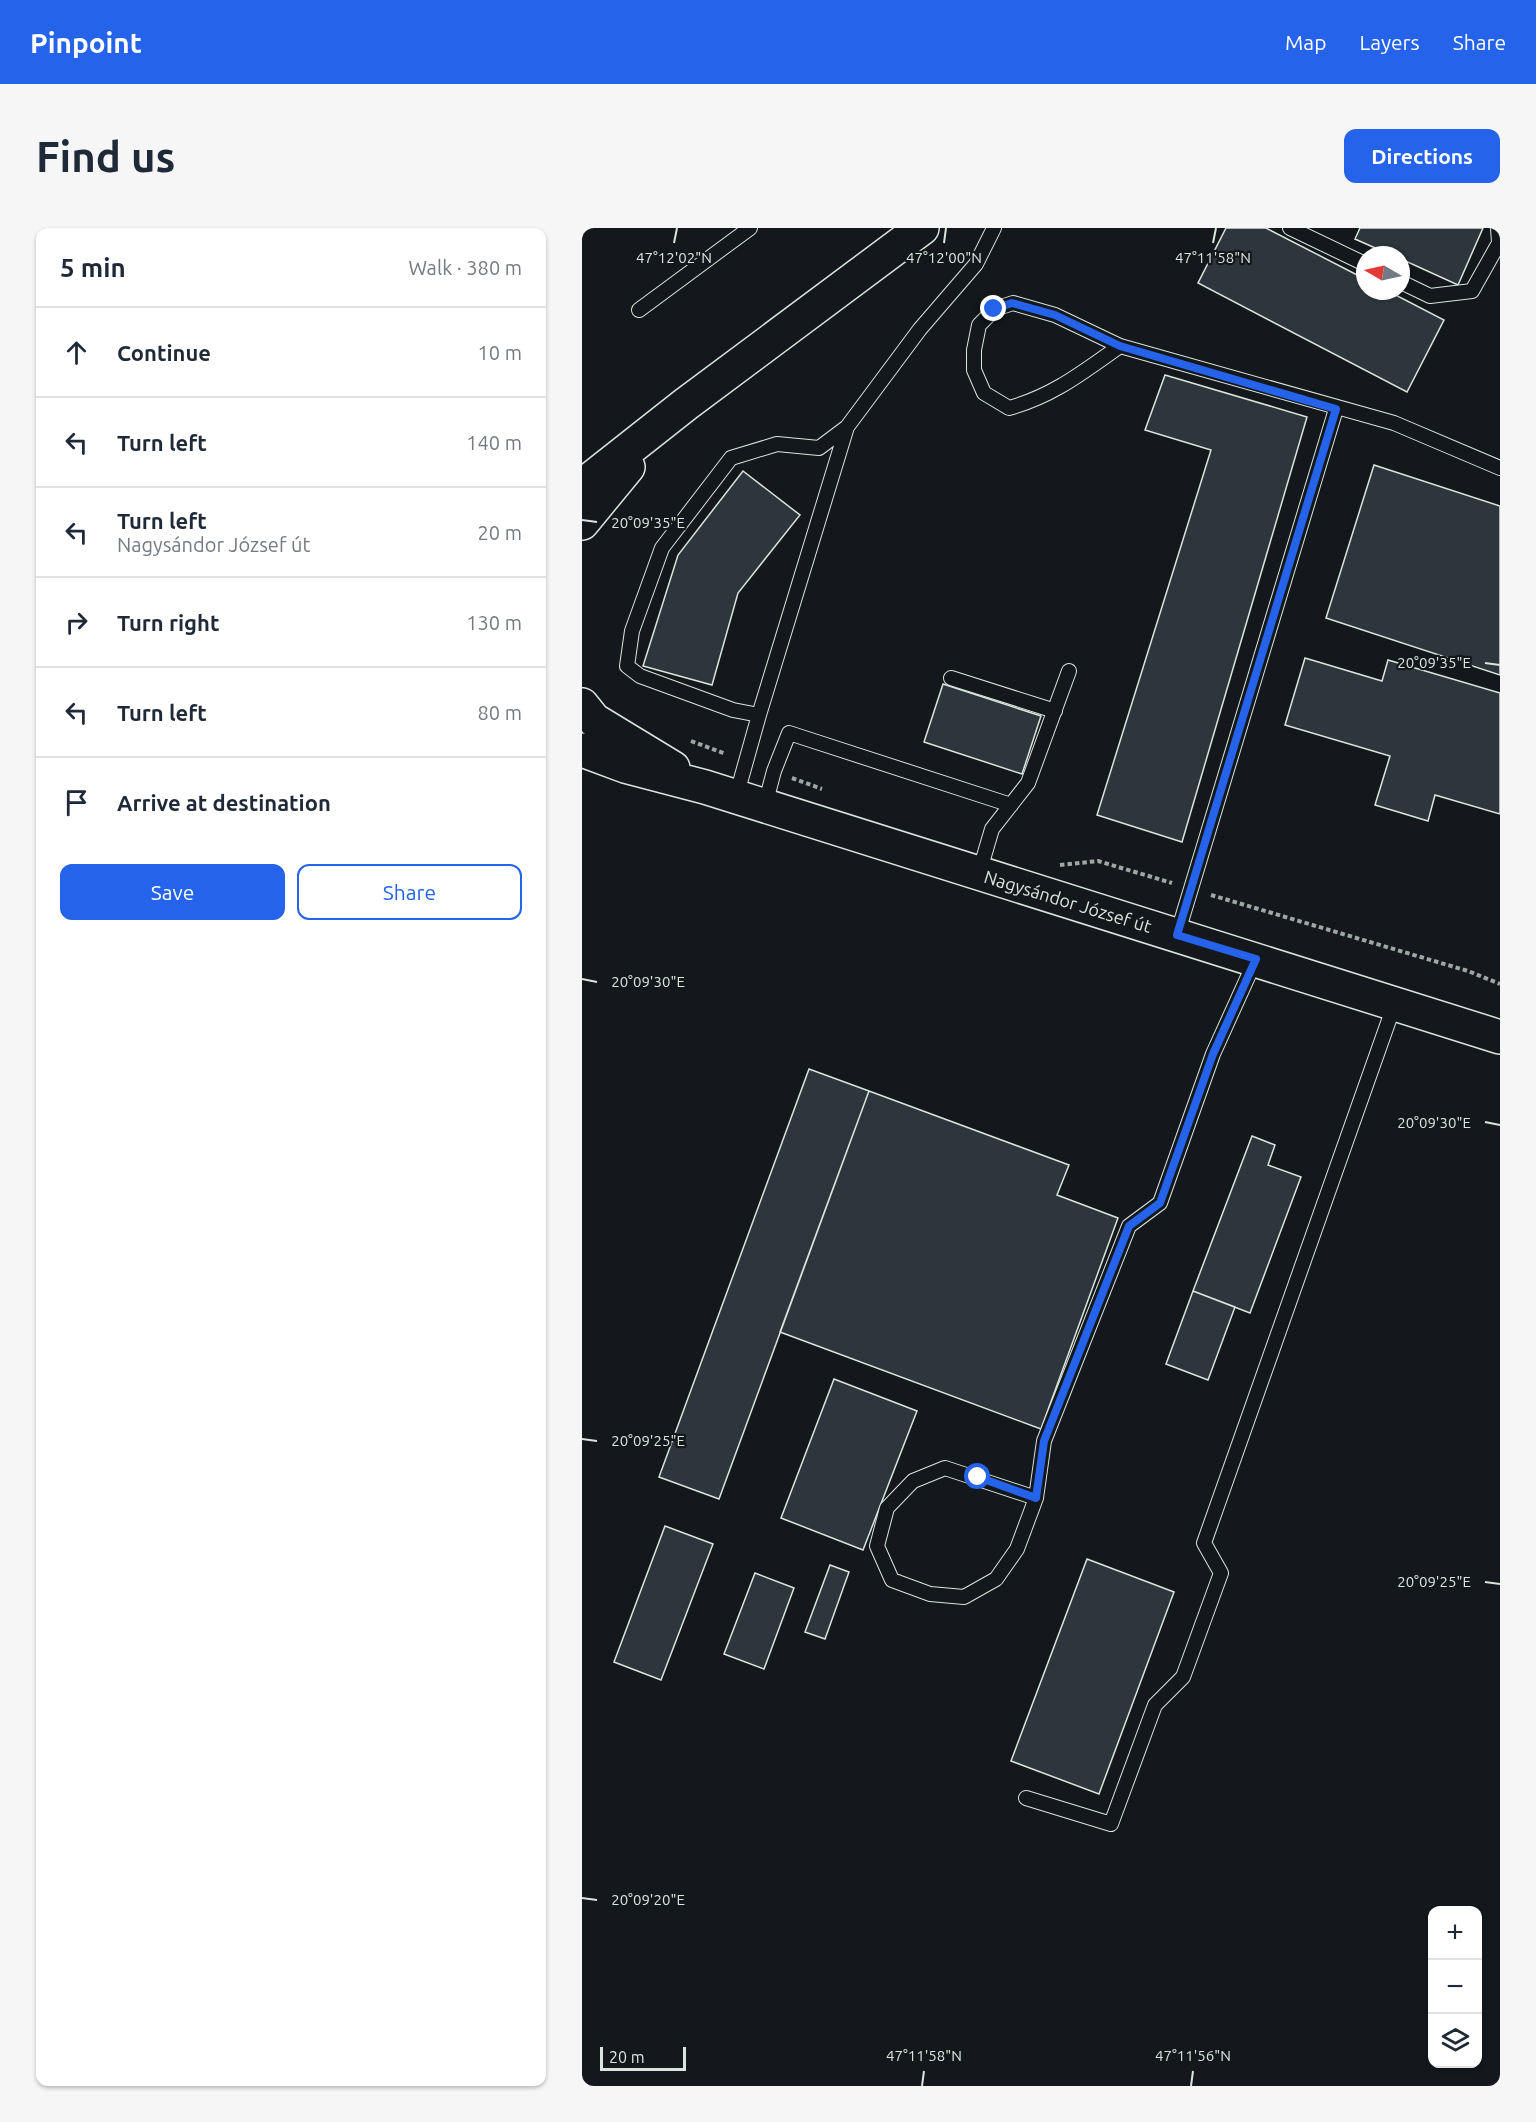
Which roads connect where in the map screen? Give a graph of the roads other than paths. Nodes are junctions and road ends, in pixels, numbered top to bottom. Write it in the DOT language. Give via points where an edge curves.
graph roads {
  1 [pos="750,228"];
  2 [pos="922,228"];
  3 [pos="994,228"];
  4 [pos="1290,228"];
  5 [pos="1498,228"];
  6 [pos="1356,260"];
  7 [pos="1410,286"];
  8 [pos="639,310"];
  9 [pos="1120,346"];
  10 [pos="686,404"];
  11 [pos="1336,409"];
  12 [pos="847,428"];
  13 [pos="1500,468"];
  14 [pos="582,486"];
  15 [pos="582,523"];
  16 [pos="1069,671"];
  17 [pos="951,678"];
  18 [pos="582,705"];
  19 [pos="1054,711"];
  20 [pos="759,715"];
  21 [pos="582,750"];
  22 [pos="705,788"];
  23 [pos="750,802"];
  24 [pos="1011,805"];
  25 [pos="978,873"];
  26 [pos="1177,935"];
  27 [pos="1256,959"];
  28 [pos="1395,1003"];
  29 [pos="1500,1037"];
  30 [pos="1036,1498"];
  31 [pos="1026,1798"];
  1 -- 8 [label="lane"];
  2 -- 10 [label="street"];
  3 -- 12 [label="lane" via="976,264 920,329"];
  4 -- 6 [label="lane"];
  5 -- 7 [label="lane" via="1499,243 1472,291 1430,296"];
  9 -- 9 [label="lane" via="1055,315 1012,303 994,309 979,325 974,370 984,393 1009,408 1063,387"];
  9 -- 11 [label="lane"];
  10 -- 14 [label="street"];
  10 -- 15 [label="street"];
  11 -- 13 [label="lane" via="1394,423"];
  11 -- 26 [label="lane"];
  12 -- 20 [label="lane"];
  12 -- 20 [label="lane" via="819,448 777,444 731,458 662,548 633,631 627,666 640,676 733,710"];
  16 -- 19 [label="lane"];
  17 -- 19 [label="lane"];
  18 -- 22 [label="street, Nagysándor József út" via="594,720"];
  19 -- 24 [label="lane" via="1028,783"];
  20 -- 23 [label="lane" via="745,761"];
  21 -- 22 [label="street, Nagysándor József út"];
  22 -- 23 [label="street, Nagysándor József út"];
  23 -- 24 [label="lane" via="774,771 789,733"];
  23 -- 25 [label="street, Nagysándor József út"];
  24 -- 25 [label="lane" via="992,829"];
  25 -- 26 [label="street, Nagysándor József út"];
  26 -- 27 [label="street, Nagysándor József út"];
  27 -- 28 [label="street, Nagysándor József út"];
  27 -- 30 [label="lane" via="1213,1054 1160,1203 1129,1226 1044,1441"];
  28 -- 29 [label="street, Nagysándor József út"];
  28 -- 31 [label="lane" via="1204,1543 1221,1573 1183,1677 1155,1705 1111,1824"];
  30 -- 30 [label="lane" via="1017,1548 996,1579 964,1597 930,1594 892,1580 877,1546 886,1508 913,1481 945,1468"];
}
